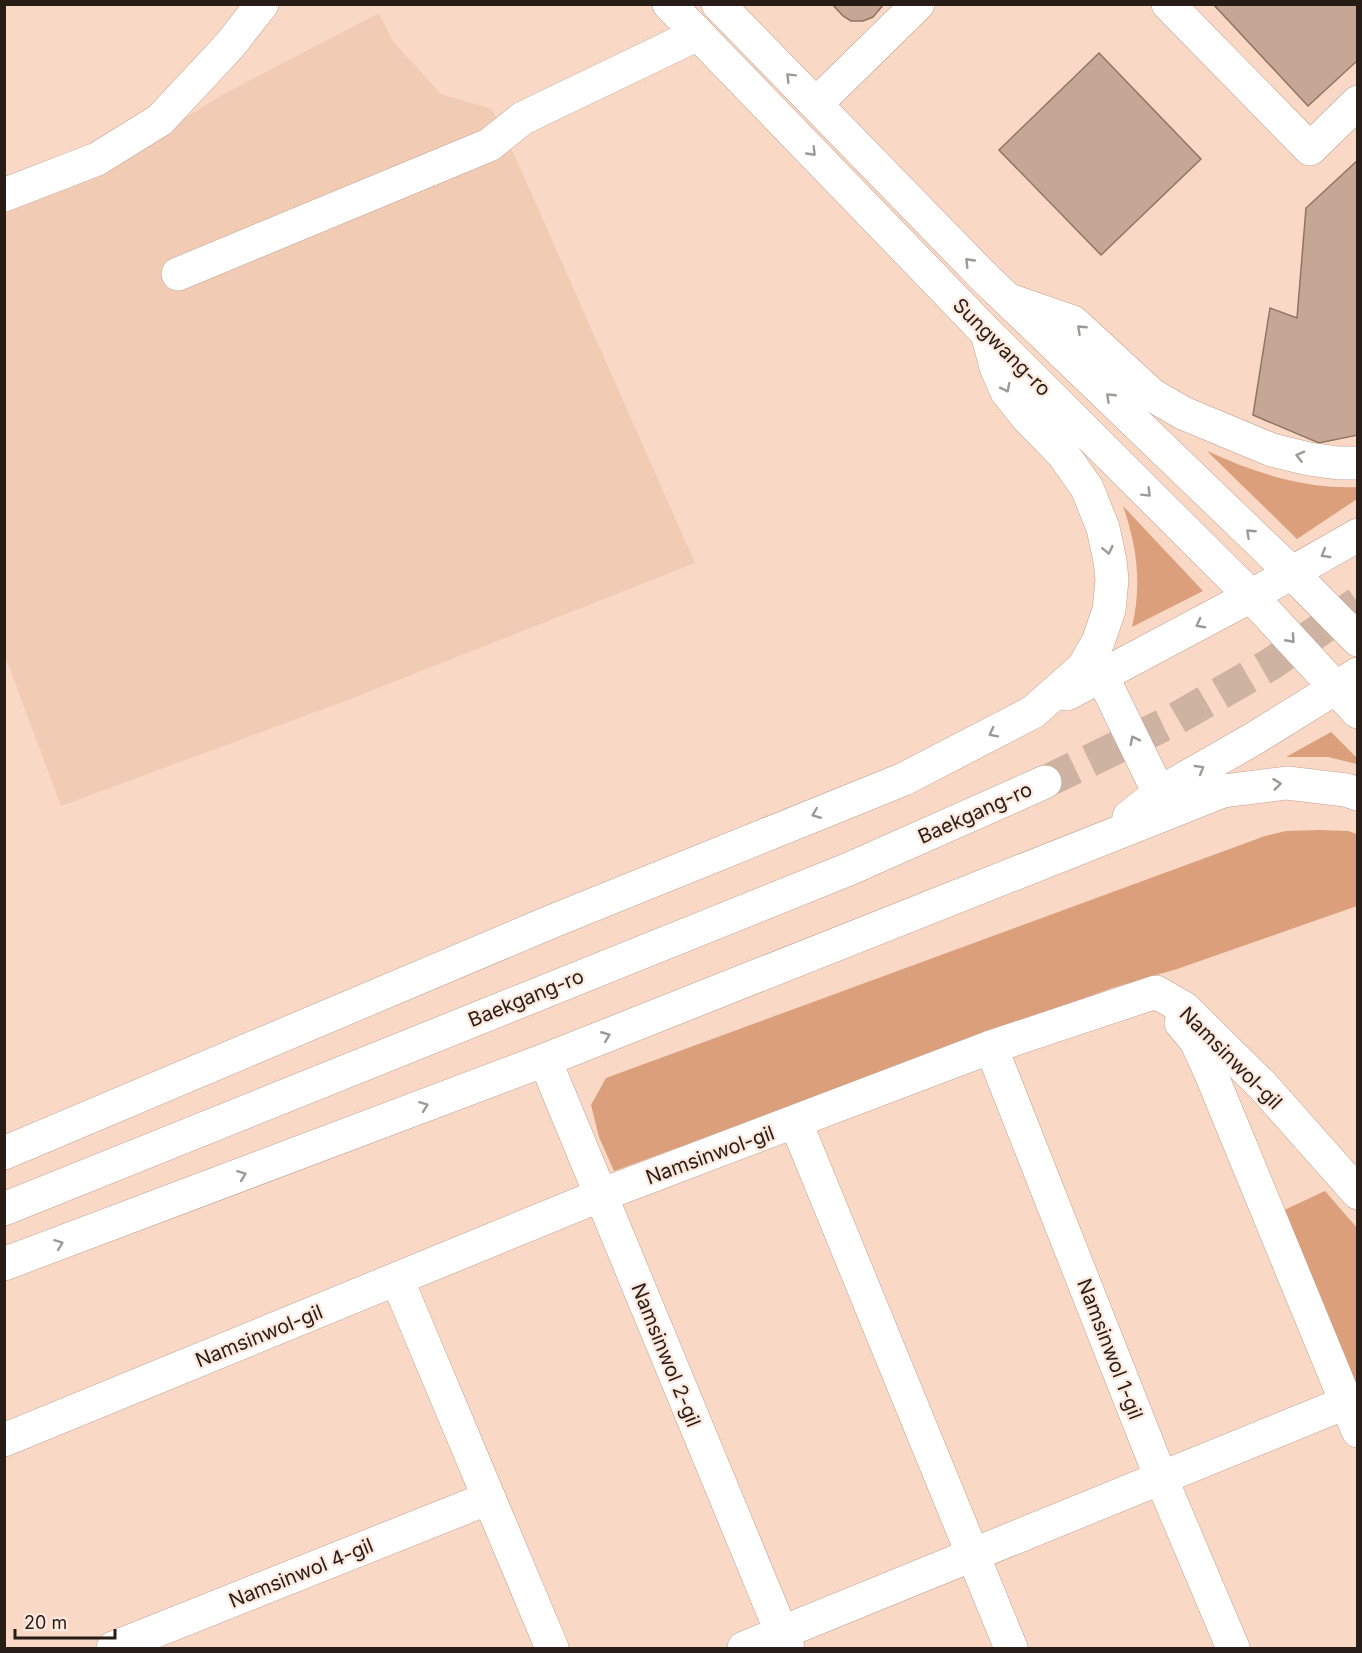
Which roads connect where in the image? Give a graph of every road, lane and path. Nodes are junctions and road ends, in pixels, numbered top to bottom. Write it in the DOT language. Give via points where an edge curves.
graph roads {
  1 [pos="262,4"];
  2 [pos="669,4"];
  3 [pos="718,4"];
  4 [pos="918,4"];
  5 [pos="1168,4"];
  6 [pos="698,34"];
  7 [pos="1358,102"];
  8 [pos="816,104"];
  9 [pos="4,195"];
  10 [pos="178,274"];
  11 [pos="1006,299"];
  12 [pos="987,333"];
  13 [pos="1143,429"];
  14 [pos="1113,459"];
  15 [pos="1358,462"];
  16 [pos="1358,535"];
  17 [pos="1292,573"];
  18 [pos="1251,596"];
  19 [pos="1358,640"];
  20 [pos="1102,676"];
  21 [pos="1346,681"];
  22 [pos="1033,712"];
  23 [pos="1358,712"];
  24 [pos="1045,782"];
  25 [pos="1159,793"];
  26 [pos="1358,794"];
  27 [pos="1102,839"];
  28 [pos="1156,992"];
  29 [pos="991,1047"];
  30 [pos="545,1060"];
  31 [pos="796,1123"];
  32 [pos="4,1153"];
  33 [pos="1358,1193"];
  34 [pos="600,1195"];
  35 [pos="4,1209"];
  36 [pos="4,1264"];
  37 [pos="397,1279"];
  38 [pos="1352,1417"];
  39 [pos="4,1440"];
  40 [pos="1161,1478"];
  41 [pos="489,1497"];
  42 [pos="973,1555"];
  43 [pos="784,1641"];
  44 [pos="113,1648"];
  45 [pos="552,1648"];
  46 [pos="744,1648"];
  47 [pos="1011,1648"];
  48 [pos="1233,1648"];
  1 -- 9 [label="main road" via="230,45 160,120 97,159"];
  2 -- 6 [label="main road, Sungwang-ro"];
  8 -- 3 [label="main road, Sungwang-ro, one-way"];
  4 -- 8 [label="main road"];
  5 -- 7 [label="main road" via="1310,149"];
  6 -- 10 [label="main road" via="523,118 489,145"];
  6 -- 12 [label="main road, Sungwang-ro, one-way"];
  11 -- 8 [label="main road, Sungwang-ro, one-way"];
  13 -- 11 [label="main road, Sungwang-ro, one-way"];
  15 -- 11 [label="main road, one-way" via="1309,459 1272,450 1183,413 1152,395 1073,321"];
  12 -- 14 [label="main road, Sungwang-ro"];
  12 -- 22 [label="main road, one-way" via="1007,392 1063,454 1087,488 1103,528 1110,561 1109,610 1098,642 1083,668"];
  13 -- 14 [label="main road"];
  17 -- 13 [label="main road, Sungwang-ro, one-way"];
  14 -- 18 [label="main road, Sungwang-ro, one-way"];
  16 -- 17 [label="main road, one-way"];
  17 -- 18 [label="main road"];
  17 -- 19 [label="main road, Sungwang-ro"];
  18 -- 20 [label="main road, one-way"];
  18 -- 21 [label="main road, Sungwang-ro, one-way"];
  20 -- 22 [label="main road"];
  25 -- 20 [label="main road, one-way"];
  21 -- 23 [label="main road, Sungwang-ro"];
  25 -- 21 [label="main road, one-way"];
  22 -- 32 [label="main road, one-way" via="904,779 553,921"];
  24 -- 35 [label="main road, Baekgang-ro" via="849,869"];
  25 -- 27 [label="main road"];
  27 -- 26 [label="main road, one-way" via="1223,791 1287,783"];
  30 -- 27 [label="main road, one-way"];
  28 -- 29 [label="main road, Namsinwol-gil"];
  28 -- 33 [label="main road, Namsinwol-gil" via="1184,1008 1263,1086"];
  28 -- 38 [label="main road" via="1196,1041"];
  29 -- 31 [label="main road, Namsinwol-gil"];
  29 -- 40 [label="main road, Namsinwol 1-gil"];
  30 -- 34 [label="main road, Namsinwol 2-gil"];
  36 -- 30 [label="main road, one-way"];
  31 -- 34 [label="main road, Namsinwol-gil"];
  31 -- 42 [label="main road"];
  34 -- 37 [label="main road, Namsinwol-gil"];
  34 -- 43 [label="main road, Namsinwol 2-gil"];
  37 -- 39 [label="main road, Namsinwol-gil"];
  37 -- 41 [label="main road"];
  38 -- 40 [label="main road"];
  40 -- 42 [label="main road"];
  40 -- 48 [label="main road, Namsinwol 1-gil"];
  41 -- 44 [label="main road, Namsinwol 4-gil"];
  41 -- 45 [label="main road"];
  42 -- 43 [label="main road"];
  42 -- 47 [label="main road"];
  43 -- 46 [label="main road"];
}
